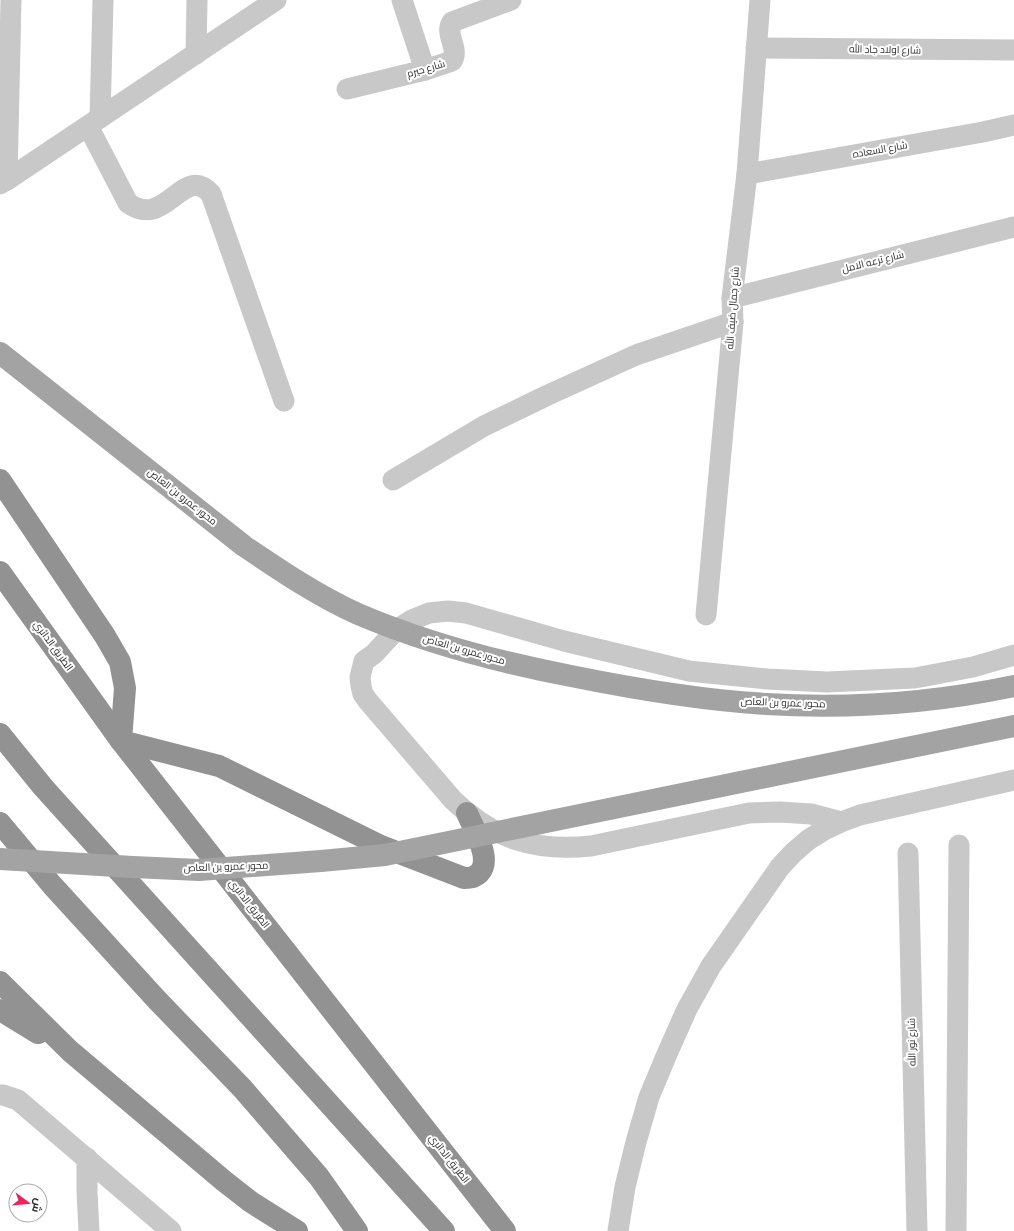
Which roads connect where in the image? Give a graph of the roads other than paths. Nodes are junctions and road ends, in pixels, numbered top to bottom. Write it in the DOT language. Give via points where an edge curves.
graph roads {
  1 [pos="11,0"];
  2 [pos="103,0"];
  3 [pos="197,0"];
  4 [pos="276,0"];
  5 [pos="402,0"];
  6 [pos="511,0"];
  7 [pos="760,0"];
  8 [pos="756,48"];
  9 [pos="1014,50"];
  10 [pos="196,54"];
  11 [pos="425,70"];
  12 [pos="346,89"];
  13 [pos="94,122"];
  14 [pos="1014,125"];
  15 [pos="747,174"];
  16 [pos="4,182"];
  17 [pos="1014,227"];
  18 [pos="732,298"];
  19 [pos="733,322"];
  20 [pos="0,353"];
  21 [pos="284,401"];
  22 [pos="0,480"];
  23 [pos="393,480"];
  24 [pos="0,572"];
  25 [pos="706,615"];
  26 [pos="1014,655"];
  27 [pos="1014,686"];
  28 [pos="1014,726"];
  29 [pos="0,734"];
  30 [pos="121,741"];
  31 [pos="1014,780"];
  32 [pos="467,813"];
  33 [pos="841,822"];
  34 [pos="0,823"];
  35 [pos="959,845"];
  36 [pos="908,853"];
  37 [pos="0,859"];
  38 [pos="0,982"];
  39 [pos="0,1010"];
  40 [pos="70,1051"];
  41 [pos="0,1095"];
  42 [pos="87,1158"];
  43 [pos="162,1227"];
  44 [pos="89,1231"];
  45 [pos="297,1231"];
  46 [pos="357,1231"];
  47 [pos="444,1231"];
  48 [pos="505,1231"];
  49 [pos="618,1231"];
  50 [pos="916,1231"];
  51 [pos="956,1231"];
  1 -- 16 [label="street"];
  2 -- 13 [label="street"];
  3 -- 10 [label="street"];
  4 -- 10 [label="street"];
  5 -- 11 [label="street"];
  6 -- 11 [label="street, شارع حيرم" via="452,22 449,29 454,58 452,61"];
  7 -- 8 [label="street, شارع جمال ضيف الله"];
  8 -- 9 [label="street, شارع اولاد جاد الله"];
  8 -- 15 [label="street, شارع جمال ضيف الله"];
  10 -- 13 [label="street"];
  11 -- 12 [label="street, شارع حيرم"];
  13 -- 16 [label="street"];
  13 -- 21 [label="street" via="128,203 135,208 159,208 190,186 200,186 211,194"];
  14 -- 15 [label="street, شارع السعاده"];
  15 -- 18 [label="street, شارع جمال ضيف الله"];
  17 -- 18 [label="street, شارع ترعه الامل"];
  18 -- 19 [label="street, شارع جمال ضيف الله"];
  19 -- 23 [label="street" via="636,355 562,389 484,426"];
  19 -- 25 [label="street, شارع جمال ضيف الله"];
  20 -- 27 [label="main road, محور عمرو بن العاص, bridge" via="244,546 321,595 406,633 530,668 658,692 717,700 821,706 919,701"];
  22 -- 30 [label="highway" via="120,662 125,688"];
  24 -- 30 [label="highway, الطريق الدائري"];
  26 -- 32 [label="street" via="973,667 915,678 826,682 767,679 689,671 564,641 466,613 448,611 429,614 412,620 396,630 364,661 360,686 368,701"];
  28 -- 37 [label="main road, محور عمرو بن العاص, bridge" via="385,855 199,870"];
  29 -- 47 [label="highway" via="43,787"];
  30 -- 32 [label="highway" via="219,766 381,846 464,878 474,877 481,871 485,862 484,853"];
  30 -- 48 [label="highway, الطريق الدائري"];
  31 -- 33 [label="street" via="860,815"];
  32 -- 33 [label="street" via="499,833 535,846 553,848 591,846 749,813 811,814"];
  33 -- 49 [label="street" via="808,840 780,867 711,966 687,1009 649,1097 625,1187"];
  34 -- 46 [label="highway" via="99,937 248,1094 319,1177"];
  35 -- 51 [label="street"];
  36 -- 50 [label="street, شارع نور الله"];
  38 -- 40 [label="highway"];
  39 -- 40 [label="highway"];
  40 -- 45 [label="highway" via="224,1181 251,1202"];
  41 -- 42 [label="street" via="18,1100"];
  42 -- 43 [label="street"];
  42 -- 44 [label="street"];
}
